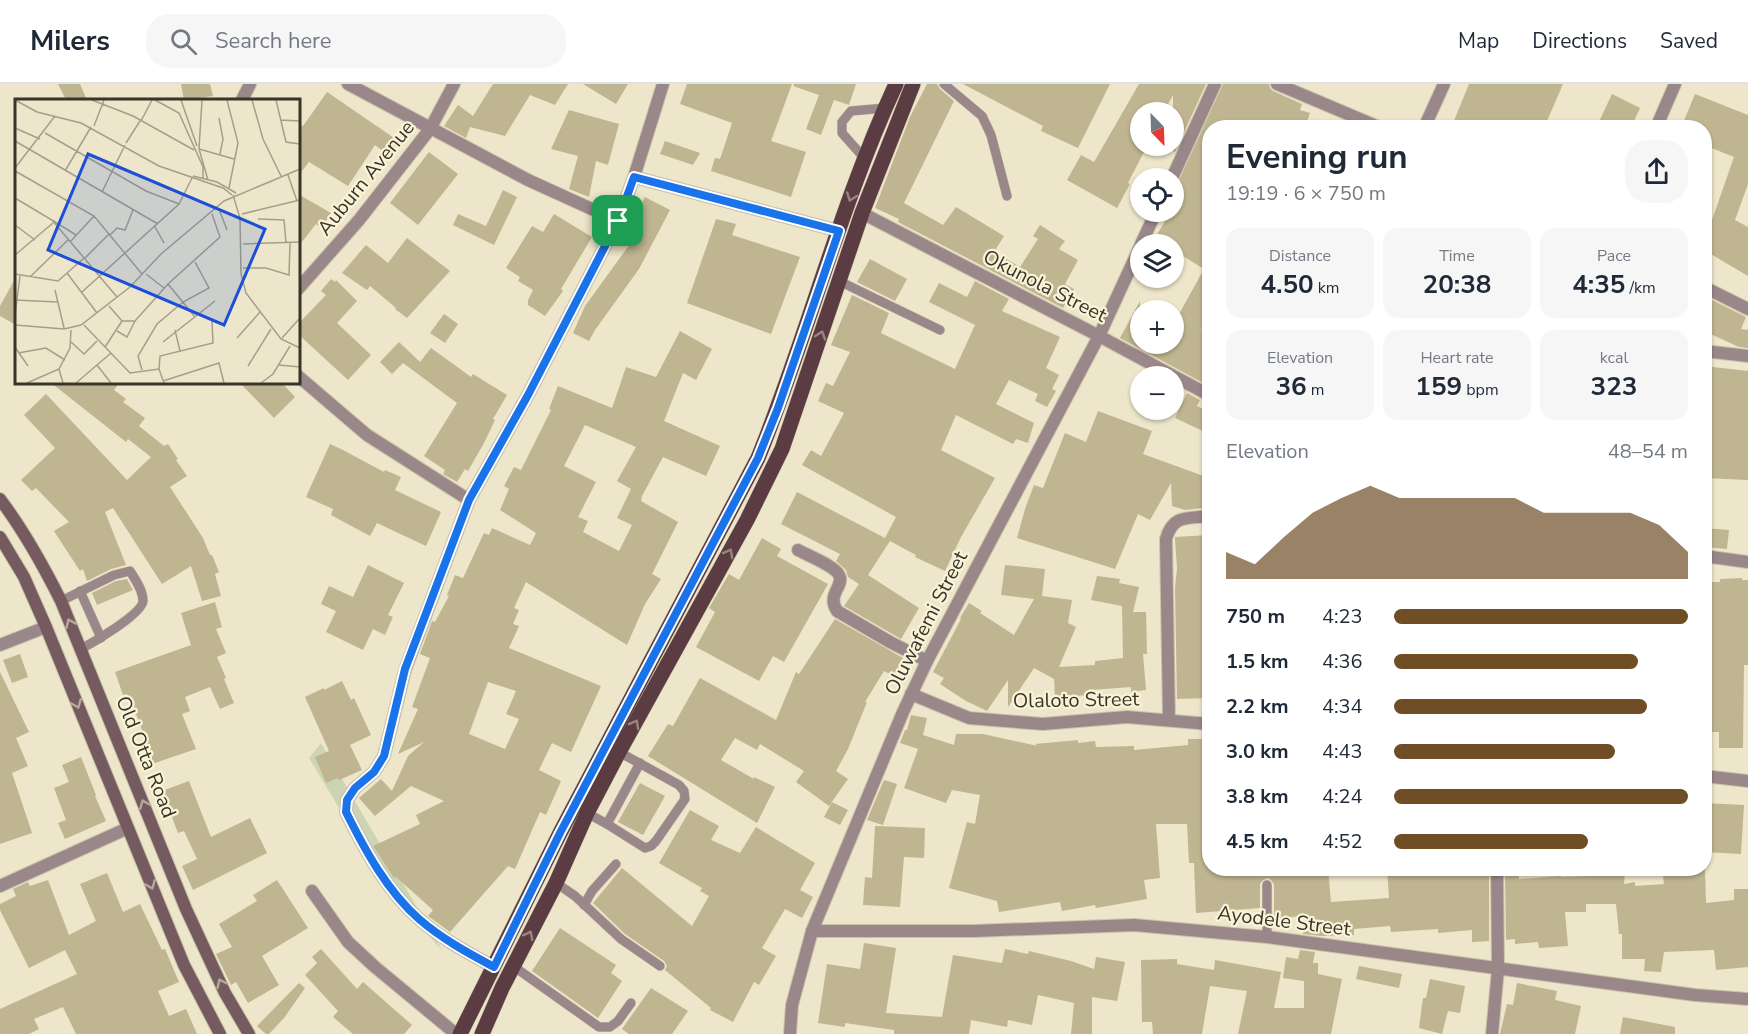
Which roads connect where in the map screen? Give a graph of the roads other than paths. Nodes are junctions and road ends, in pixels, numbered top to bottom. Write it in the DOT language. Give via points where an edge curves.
graph roads {
  1 [pos="250,84"];
  2 [pos="348,84"];
  3 [pos="454,84"];
  4 [pos="663,84"];
  5 [pos="896,84"];
  6 [pos="913,84"];
  7 [pos="944,84"];
  8 [pos="1215,84"];
  9 [pos="1277,84"];
  10 [pos="1444,84"];
  11 [pos="1675,84"];
  12 [pos="242,99"];
  13 [pos="885,108"];
  14 [pos="1362,120"];
  15 [pos="1428,120"];
  16 [pos="1659,120"];
  17 [pos="430,129"];
  18 [pos="865,159"];
  19 [pos="1177,168"];
  20 [pos="634,177"];
  21 [pos="1007,196"];
  22 [pos="862,213"];
  23 [pos="618,221"];
  24 [pos="839,231"];
  25 [pos="1130,270"];
  26 [pos="839,281"];
  27 [pos="300,287"];
  28 [pos="1712,291"];
  29 [pos="1748,309"];
  30 [pos="940,330"];
  31 [pos="1099,336"];
  32 [pos="1712,352"];
  33 [pos="796,354"];
  34 [pos="1748,356"];
  35 [pos="813,360"];
  36 [pos="300,378"];
  37 [pos="1202,391"];
  38 [pos="0,499"];
  39 [pos="469,500"];
  40 [pos="1202,517"];
  41 [pos="0,537"];
  42 [pos="798,550"];
  43 [pos="1712,557"];
  44 [pos="1748,561"];
  45 [pos="80,591"];
  46 [pos="61,601"];
  47 [pos="46,627"];
  48 [pos="101,638"];
  49 [pos="0,645"];
  50 [pos="81,649"];
  51 [pos="927,661"];
  52 [pos="911,694"];
  53 [pos="1169,720"];
  54 [pos="1202,723"];
  55 [pos="619,752"];
  56 [pos="640,763"];
  57 [pos="1712,777"];
  58 [pos="1748,781"];
  59 [pos="587,813"];
  60 [pos="607,824"];
  61 [pos="128,828"];
  62 [pos="616,864"];
  63 [pos="1497,876"];
  64 [pos="556,883"];
  65 [pos="1267,885"];
  66 [pos="0,886"];
  67 [pos="312,891"];
  68 [pos="584,905"];
  69 [pos="812,931"];
  70 [pos="1267,937"];
  71 [pos="513,966"];
  72 [pos="660,966"];
  73 [pos="494,967"];
  74 [pos="1498,969"];
  75 [pos="1748,999"];
  76 [pos="631,1003"];
  77 [pos="483,1030"];
  78 [pos="220,1034"];
  79 [pos="249,1034"];
  80 [pos="458,1034"];
  81 [pos="790,1034"];
  82 [pos="1492,1034"];
  1 -- 12 [label="street"];
  2 -- 17 [label="street"];
  3 -- 17 [label="street, Auburn Avenue"];
  4 -- 20 [label="street"];
  5 -- 13 [label="main road"];
  6 -- 22 [label="main road"];
  7 -- 21 [label="lane" via="982,116 992,135"];
  8 -- 19 [label="street"];
  9 -- 14 [label="street"];
  10 -- 15 [label="street"];
  11 -- 16 [label="street"];
  13 -- 18 [label="main road"];
  13 -- 18 [label="lane" via="851,111 842,122 842,134"];
  17 -- 23 [label="street"];
  17 -- 27 [label="street, Auburn Avenue" via="359,220"];
  18 -- 24 [label="main road, one-way"];
  20 -- 23 [label="street"];
  20 -- 24 [label="street"];
  22 -- 26 [label="main road"];
  22 -- 31 [label="street, Okunola Street"];
  23 -- 39 [label="street"];
  24 -- 33 [label="main road"];
  25 -- 31 [label="street, Oluwafemi Street"];
  26 -- 30 [label="lane"];
  35 -- 26 [label="main road, one-way"];
  28 -- 29 [label="street"];
  31 -- 37 [label="street, Okunola Street"];
  31 -- 51 [label="street, Oluwafemi Street"];
  32 -- 34 [label="street"];
  33 -- 35 [label="main road"];
  33 -- 73 [label="main road" via="758,458 560,833"];
  55 -- 35 [label="main road, one-way" via="747,520 782,449"];
  36 -- 39 [label="street" via="367,435"];
  38 -- 46 [label="main road, Old Otta Road" via="23,531"];
  39 -- 73 [label="street" via="405,669 384,756 374,772 355,788 347,800 346,812 388,886 419,919 456,947"];
  40 -- 53 [label="street" via="1179,519 1170,526 1166,539"];
  41 -- 47 [label="main road" via="24,577"];
  42 -- 51 [label="street" via="839,575 833,599 837,611"];
  43 -- 44 [label="street"];
  45 -- 46 [label="lane"];
  45 -- 48 [label="lane"];
  45 -- 48 [label="lane" via="129,571 141,592 143,602 139,609"];
  50 -- 46 [label="main road, Old Otta Road, one-way"];
  47 -- 49 [label="street"];
  47 -- 61 [label="main road, one-way"];
  48 -- 50 [label="lane"];
  79 -- 50 [label="main road, Old Otta Road, one-way" via="186,909"];
  51 -- 52 [label="street, Oluwafemi Street"];
  52 -- 53 [label="street, Olaloto Street" via="969,718 1043,724 1126,717"];
  52 -- 69 [label="street, Oluwafemi Street"];
  53 -- 54 [label="street, Olaloto Street"];
  55 -- 56 [label="lane"];
  55 -- 59 [label="main road"];
  56 -- 60 [label="lane"];
  56 -- 60 [label="lane" via="679,785 685,799 651,846 645,848"];
  57 -- 58 [label="street"];
  59 -- 60 [label="lane"];
  59 -- 64 [label="main road"];
  61 -- 66 [label="street"];
  61 -- 78 [label="main road, one-way" via="184,965"];
  62 -- 68 [label="lane"];
  63 -- 74 [label="street"];
  64 -- 68 [label="lane"];
  71 -- 64 [label="main road, one-way"];
  65 -- 70 [label="lane"];
  67 -- 80 [label="street" via="348,942"];
  68 -- 72 [label="lane" via="621,939"];
  69 -- 70 [label="street, Ayodele Street" via="974,931 1134,925"];
  69 -- 81 [label="street, Oluwafemi Street" via="792,1005"];
  70 -- 74 [label="street, Ayodele Street"];
  71 -- 76 [label="lane" via="599,1027 618,1021"];
  71 -- 77 [label="main road"];
  73 -- 80 [label="main road"];
  74 -- 75 [label="street, Ayodele Street"];
  74 -- 82 [label="street"];
}
